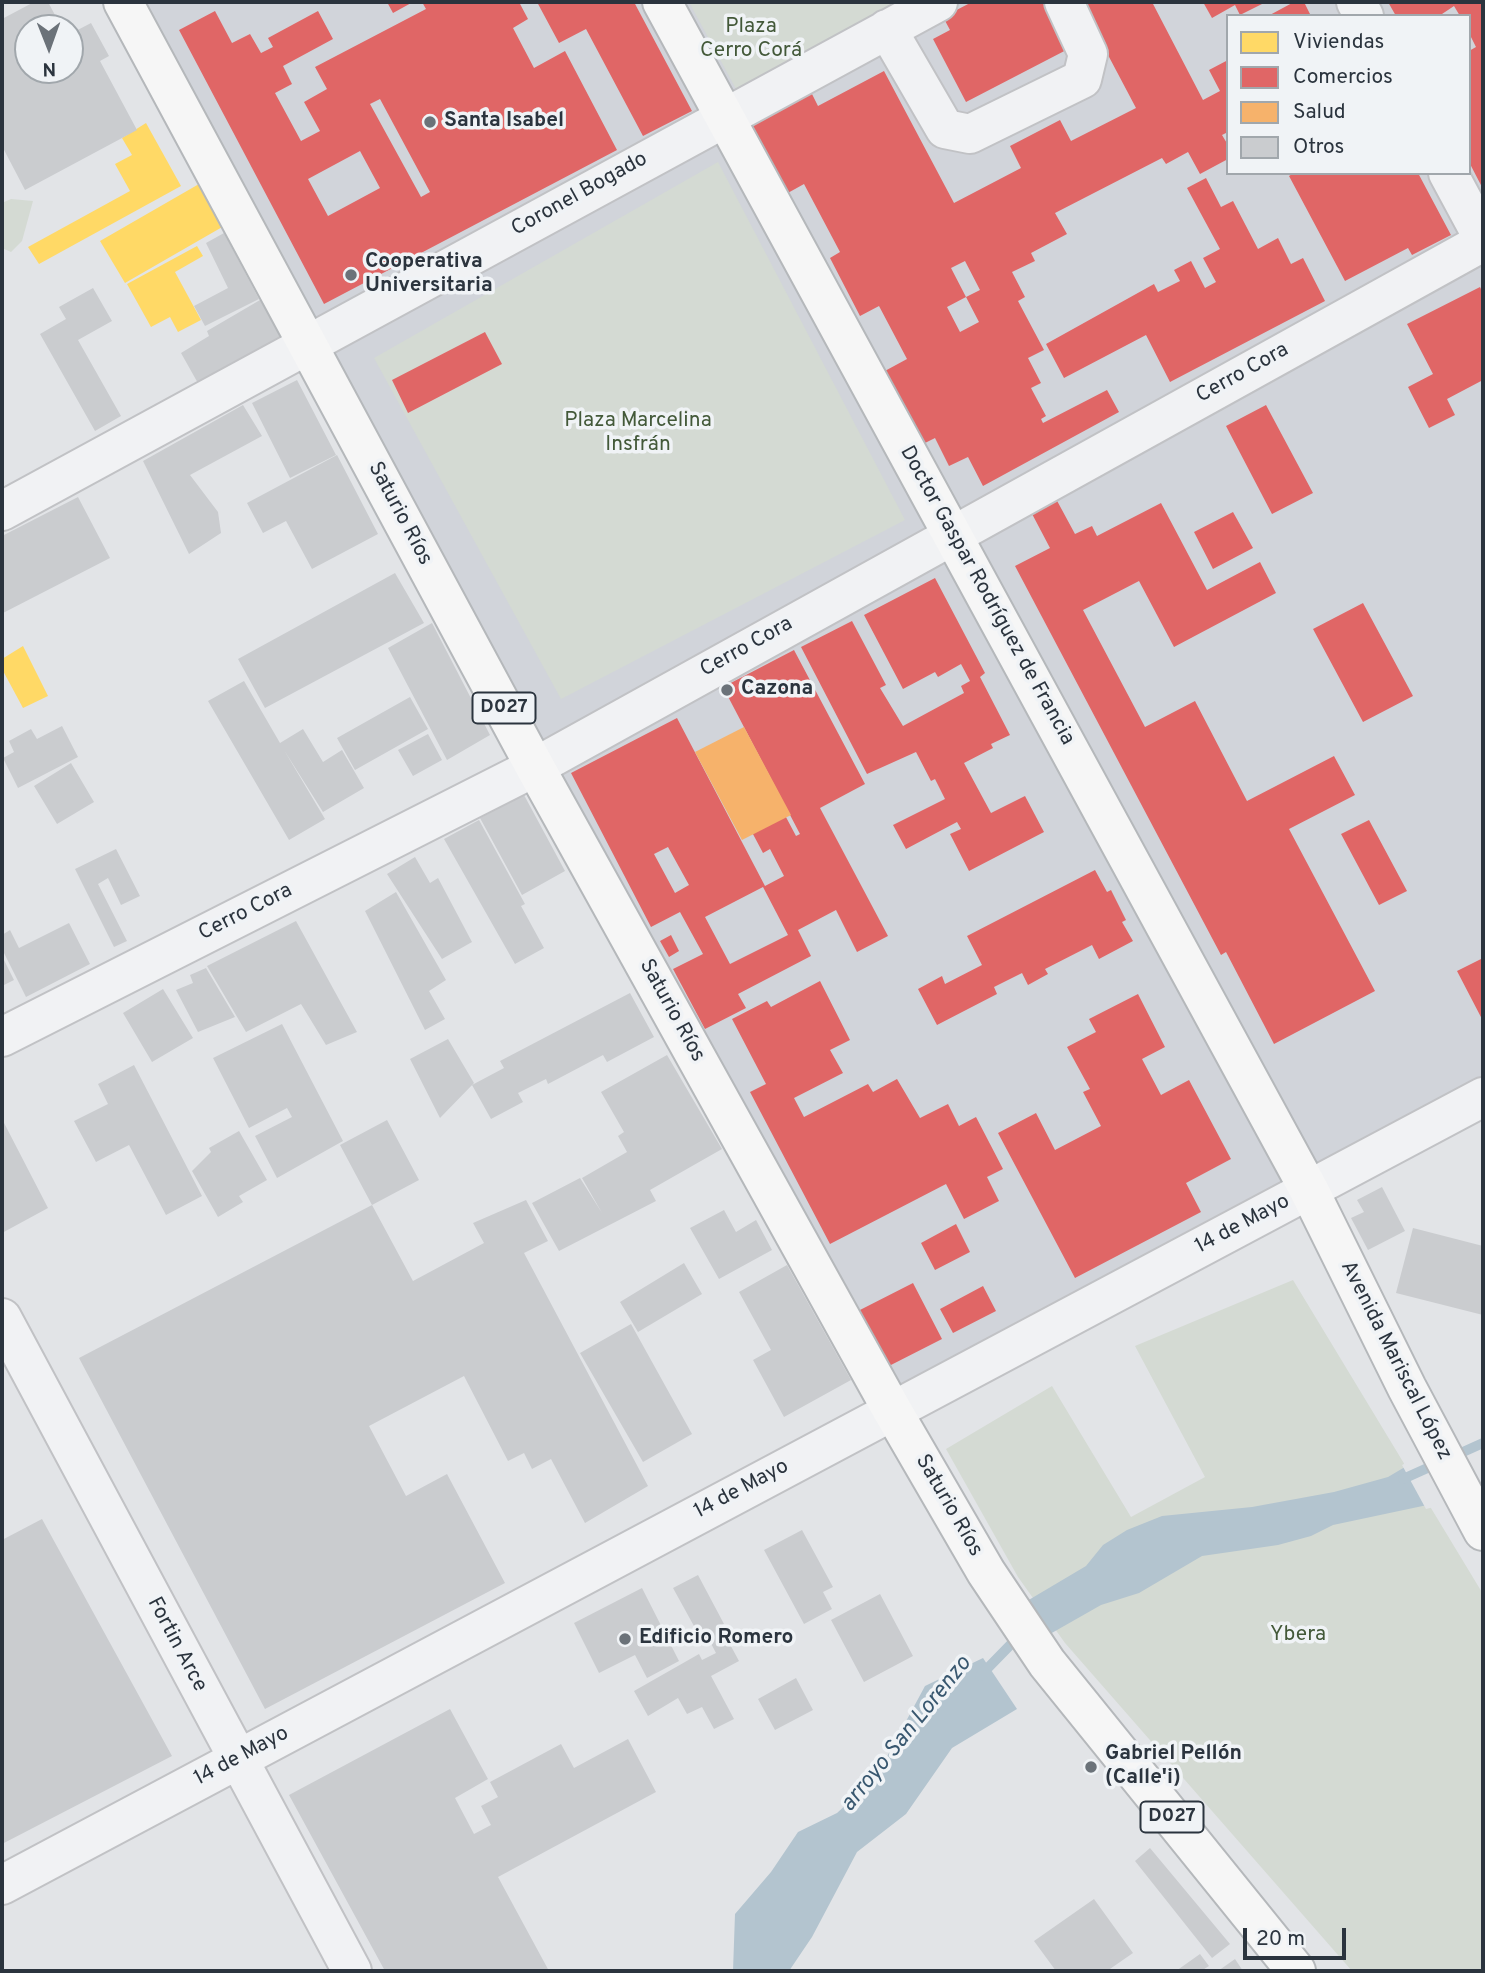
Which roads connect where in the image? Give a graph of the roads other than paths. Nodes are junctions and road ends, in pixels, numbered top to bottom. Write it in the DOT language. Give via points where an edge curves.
graph roads {
  1 [pos="123,2"];
  2 [pos="662,2"];
  3 [pos="938,2"];
  4 [pos="1064,2"];
  5 [pos="887,29"];
  6 [pos="724,116"];
  7 [pos="1449,175"];
  8 [pos="1483,240"];
  9 [pos="308,344"];
  10 [pos="2,511"];
  11 [pos="953,533"];
  12 [pos="535,766"];
  13 [pos="2,1037"];
  14 [pos="1483,1097"];
  15 [pos="1309,1190"];
  16 [pos="2,1318"];
  17 [pos="892,1410"];
  18 [pos="1478,1521"];
  19 [pos="237,1759"];
  20 [pos="2,1885"];
  21 [pos="352,1971"];
  22 [pos="1296,1971"];
  1 -- 9 [label="highway, Saturio Ríos / D027"];
  2 -- 6 [label="highway, Doctor Gaspar Rodríguez de Francia"];
  3 -- 5 [label="street, Coronel Bogado"];
  4 -- 5 [label="street" via="1088,54 1082,79 970,134 944,129"];
  5 -- 6 [label="street, Coronel Bogado"];
  6 -- 9 [label="street, Coronel Bogado"];
  6 -- 11 [label="highway, Doctor Gaspar Rodríguez de Francia"];
  7 -- 8 [label="street"];
  8 -- 11 [label="street, Cerro Cora"];
  9 -- 10 [label="street, Coronel Bogado"];
  9 -- 12 [label="highway, Saturio Ríos / D027"];
  11 -- 12 [label="street, Cerro Cora"];
  11 -- 15 [label="highway, Doctor Gaspar Rodríguez de Francia"];
  12 -- 13 [label="street, Cerro Cora"];
  12 -- 17 [label="highway, Saturio Ríos / D027"];
  14 -- 15 [label="street, 14 de Mayo"];
  15 -- 17 [label="street, 14 de Mayo"];
  15 -- 18 [label="highway, Avenida Mariscal López"];
  16 -- 19 [label="street, Fortin Arce"];
  17 -- 19 [label="street, 14 de Mayo"];
  17 -- 22 [label="highway, Saturio Ríos / D027" via="986,1572 1046,1663"];
  19 -- 20 [label="street, 14 de Mayo"];
  19 -- 21 [label="street, Fortin Arce"];
}
